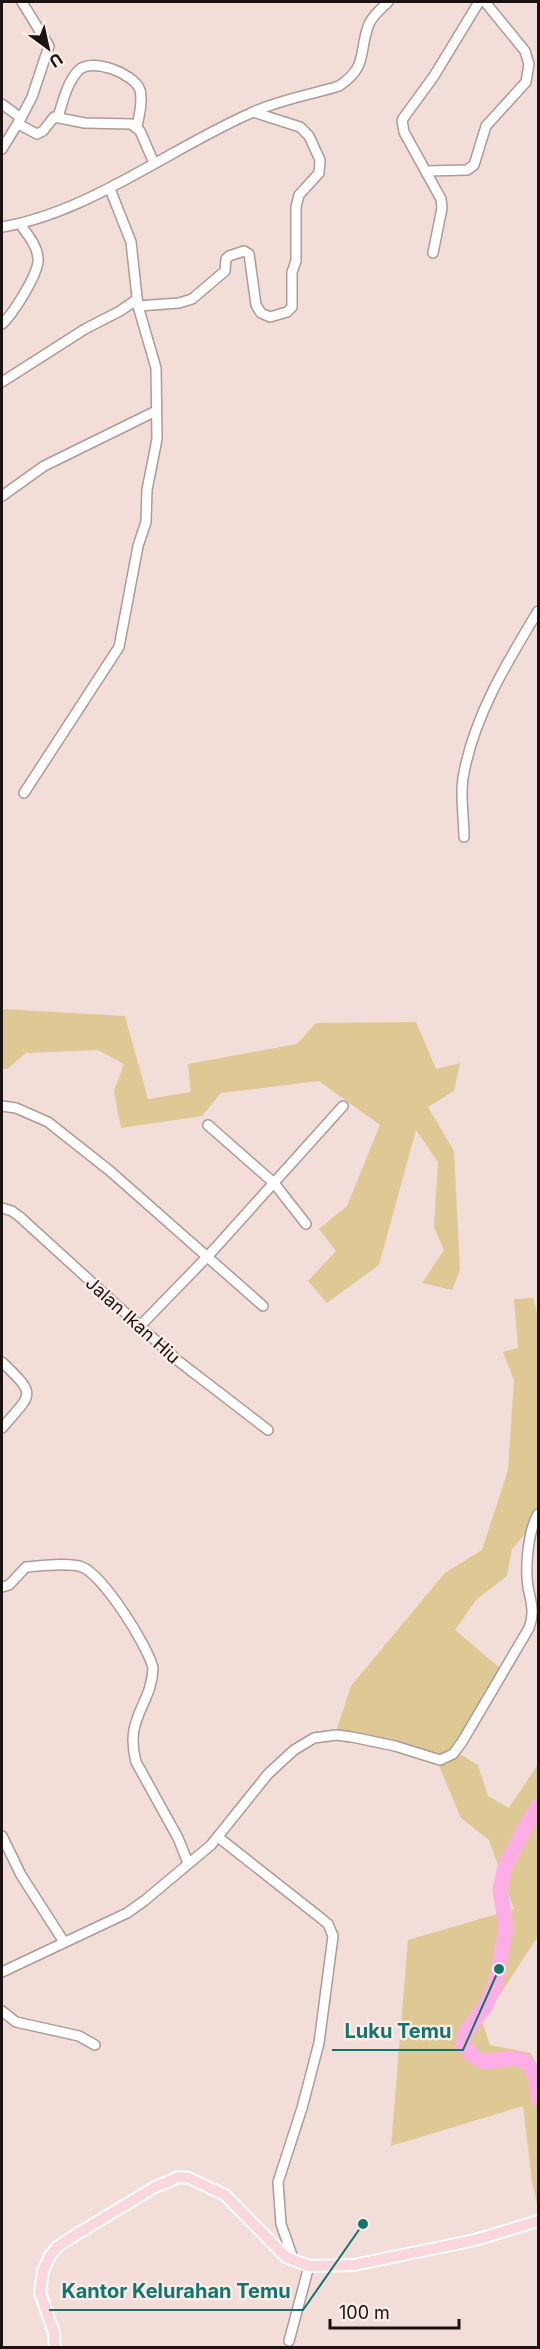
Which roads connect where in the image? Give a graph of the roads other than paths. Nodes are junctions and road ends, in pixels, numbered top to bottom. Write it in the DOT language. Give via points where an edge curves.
graph roads {
  1 [pos="22,2"];
  2 [pos="388,2"];
  3 [pos="479,2"];
  4 [pos="484,2"];
  5 [pos="2,104"];
  6 [pos="253,111"];
  7 [pos="58,117"];
  8 [pos="19,121"];
  9 [pos="137,128"];
  10 [pos="2,149"];
  11 [pos="154,163"];
  12 [pos="426,171"];
  13 [pos="110,189"];
  14 [pos="20,224"];
  15 [pos="2,227"];
  16 [pos="433,253"];
  17 [pos="137,303"];
  18 [pos="2,324"];
  19 [pos="2,382"];
  20 [pos="156,411"];
  21 [pos="2,496"];
  22 [pos="538,611"];
  23 [pos="24,793"];
  24 [pos="464,837"];
  25 [pos="2,1106"];
  26 [pos="343,1106"];
  27 [pos="208,1125"];
  28 [pos="274,1183"];
  29 [pos="2,1208"];
  30 [pos="306,1224"];
  31 [pos="208,1256"];
  32 [pos="263,1306"];
  33 [pos="139,1327"];
  34 [pos="2,1362"];
  35 [pos="2,1428"];
  36 [pos="268,1430"];
  37 [pos="538,1514"];
  38 [pos="2,1587"];
  39 [pos="2,1836"];
  40 [pos="218,1837"];
  41 [pos="188,1863"];
  42 [pos="63,1942"];
  43 [pos="2,1972"];
  44 [pos="2,2011"];
  45 [pos="95,2045"];
  46 [pos="538,2221"];
  47 [pos="294,2261"];
  48 [pos="309,2266"];
  49 [pos="289,2340"];
  50 [pos="55,2348"];
  1 -- 8 [label="street" via="49,46 32,97"];
  2 -- 6 [label="street" via="369,24 359,67 350,78 339,86"];
  3 -- 12 [label="street" via="402,120 404,132"];
  4 -- 12 [label="street" via="525,51 529,64 526,82 486,126 474,165 467,170"];
  5 -- 8 [label="street"];
  6 -- 11 [label="street"];
  6 -- 17 [label="street" via="300,127 321,160 319,173 299,195 296,207 291,307 270,317 261,313 256,305 249,254 244,251 229,256 225,271 192,298 179,303"];
  7 -- 8 [label="street" via="51,118 37,134"];
  7 -- 9 [label="street" via="86,123 131,124"];
  7 -- 9 [label="street" via="78,71 97,65 130,76 138,86 141,92"];
  8 -- 10 [label="street"];
  9 -- 11 [label="street"];
  11 -- 13 [label="street"];
  12 -- 16 [label="street" via="442,208"];
  13 -- 14 [label="street"];
  13 -- 17 [label="street" via="131,242"];
  14 -- 15 [label="street"];
  14 -- 18 [label="street" via="36,250 38,262 18,305"];
  17 -- 19 [label="street" via="85,329"];
  17 -- 20 [label="street" via="156,368"];
  20 -- 21 [label="street" via="44,466"];
  20 -- 23 [label="street" via="157,439 147,490 146,522 119,647"];
  22 -- 24 [label="street" via="490,697 473,740 463,779"];
  25 -- 31 [label="street" via="48,1122"];
  26 -- 28 [label="street"];
  27 -- 28 [label="street"];
  28 -- 30 [label="street"];
  28 -- 31 [label="street"];
  29 -- 33 [label="street, Jalan Ikan Hiu" via="20,1217"];
  31 -- 32 [label="street"];
  31 -- 33 [label="street"];
  33 -- 36 [label="street, Jalan Ikan Hiu"];
  34 -- 35 [label="street" via="24,1383 27,1394"];
  37 -- 40 [label="street" via="528,1545 527,1579 533,1615 529,1628 453,1754 440,1760 352,1737 314,1738 268,1774"];
  38 -- 41 [label="street" via="26,1567 82,1566 98,1579 137,1632 153,1668 135,1722 133,1751"];
  39 -- 42 [label="street"];
  40 -- 41 [label="street"];
  40 -- 47 [label="street" via="322,1919 333,1936 318,2043 278,2182 281,2224"];
  41 -- 42 [label="street" via="127,1913"];
  42 -- 43 [label="street"];
  44 -- 45 [label="street" via="16,2022 79,2036"];
  46 -- 48 [label="main road" via="475,2240 354,2265"];
  47 -- 48 [label="main road"];
  47 -- 50 [label="main road" via="278,2250 225,2195 189,2178 178,2177 76,2234 50,2256 40,2292"];
  48 -- 49 [label="street"];
}
